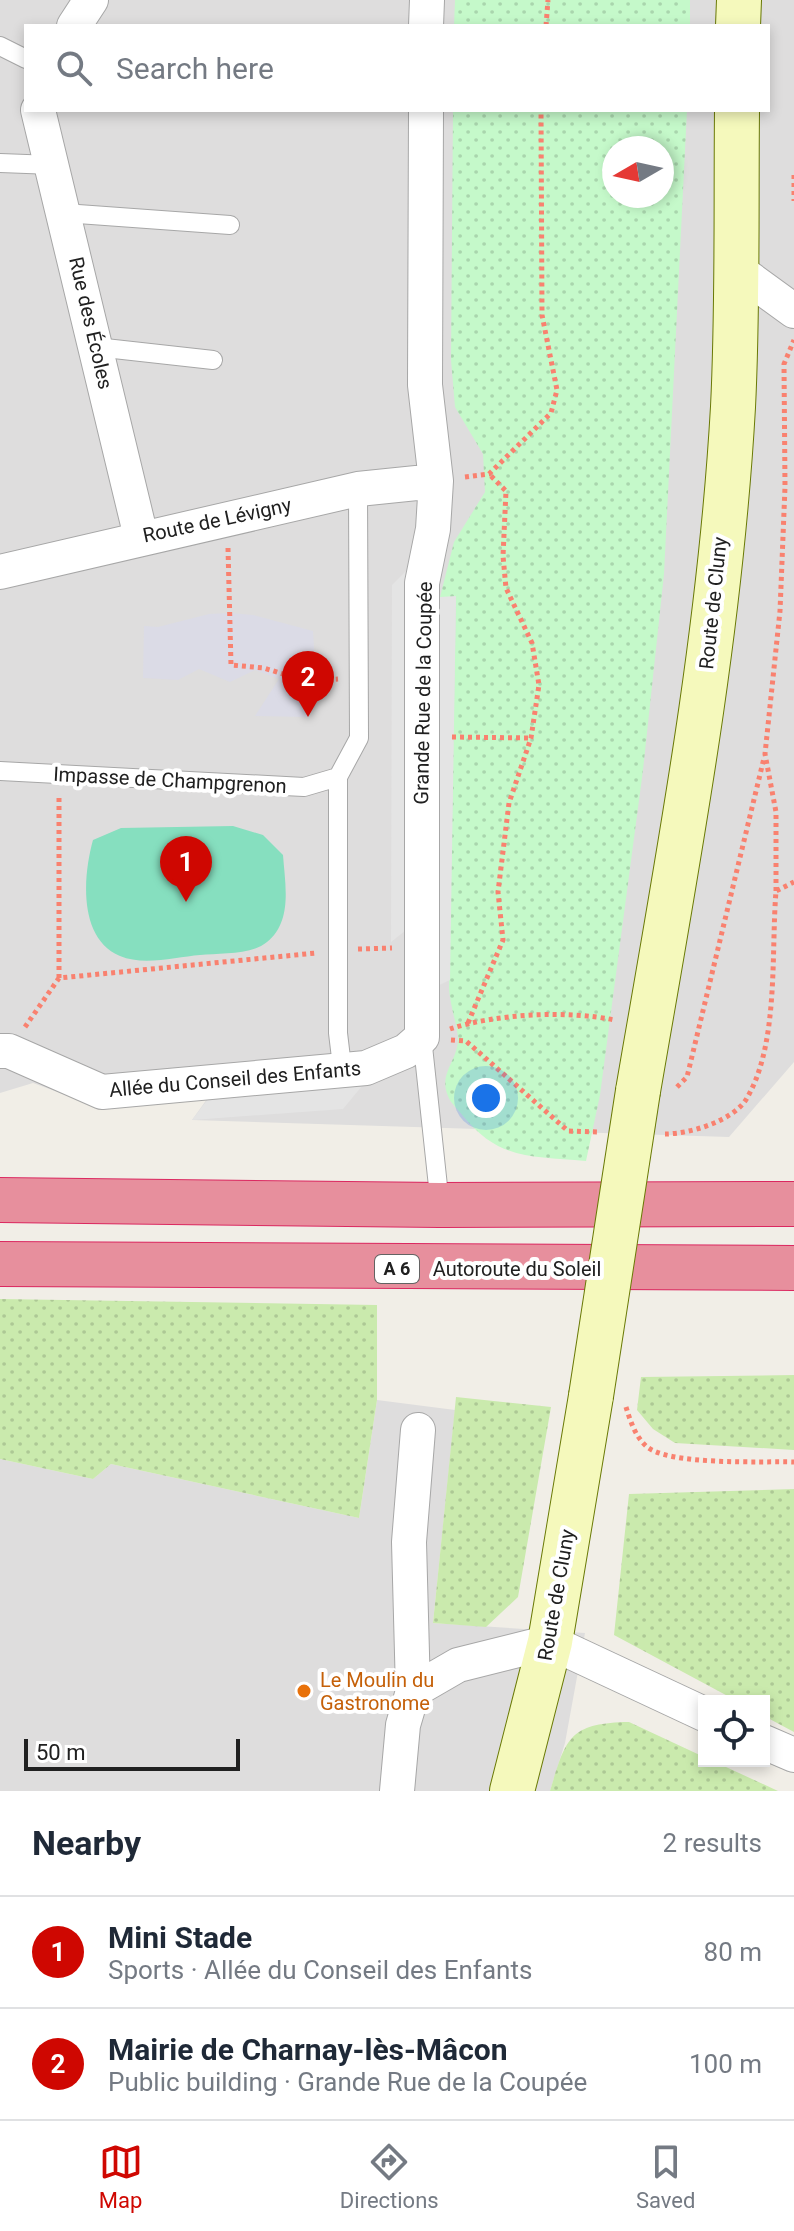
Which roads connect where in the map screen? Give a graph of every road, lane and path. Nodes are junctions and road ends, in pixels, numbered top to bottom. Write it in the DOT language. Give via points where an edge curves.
graph roads {
  1 [pos="91,0"];
  2 [pos="427,0"];
  3 [pos="548,0"];
  4 [pos="739,0"];
  5 [pos="75,24"];
  6 [pos="426,24"];
  7 [pos="546,24"];
  8 [pos="738,24"];
  9 [pos="0,46"];
  10 [pos="24,58"];
  11 [pos="39,112"];
  12 [pos="426,112"];
  13 [pos="541,112"];
  14 [pos="737,112"];
  15 [pos="0,163"];
  16 [pos="53,165"];
  17 [pos="794,175"];
  18 [pos="794,201"];
  19 [pos="64,213"];
  20 [pos="230,225"];
  21 [pos="735,268"];
  22 [pos="794,311"];
  23 [pos="794,340"];
  24 [pos="96,347"];
  25 [pos="213,360"];
  26 [pos="489,474"];
  27 [pos="436,481"];
  28 [pos="358,489"];
  29 [pos="228,535"];
  30 [pos="141,537"];
  31 [pos="0,572"];
  32 [pos="359,678"];
  33 [pos="451,737"];
  34 [pos="531,738"];
  35 [pos="765,754"];
  36 [pos="0,771"];
  37 [pos="59,774"];
  38 [pos="338,777"];
  39 [pos="776,891"];
  40 [pos="338,951"];
  41 [pos="59,978"];
  42 [pos="468,1023"];
  43 [pos="649,1028"];
  44 [pos="422,1037"];
  45 [pos="4,1051"];
  46 [pos="354,1069"];
  47 [pos="638,1091"];
  48 [pos="0,1200"];
  49 [pos="794,1204"];
  50 [pos="440,1205"];
  51 [pos="0,1264"];
  52 [pos="794,1268"];
  53 [pos="608,1402"];
  54 [pos="418,1430"];
  55 [pos="794,1462"];
  56 [pos="550,1642"];
  57 [pos="413,1691"];
  58 [pos="698,1711"];
  59 [pos="770,1745"];
  60 [pos="794,1755"];
  61 [pos="397,1791"];
  62 [pos="512,1791"];
  1 -- 5 [label="street"];
  2 -- 6 [label="street"];
  3 -- 7 [label="path"];
  4 -- 8 [label="main road"];
  9 -- 10 [label="lane"];
  11 -- 16 [label="street, Rue des Écoles"];
  12 -- 27 [label="street, Grande Rue de la Coupée" via="425,385"];
  13 -- 26 [label="path" via="542,315 557,390 551,413"];
  14 -- 21 [label="main road, Route de Cluny"];
  15 -- 16 [label="lane"];
  16 -- 19 [label="street, Rue des Écoles"];
  17 -- 18 [label="path"];
  19 -- 20 [label="lane"];
  19 -- 24 [label="street, Rue des Écoles"];
  21 -- 22 [label="street"];
  21 -- 43 [label="main road, Route de Cluny" via="733,407 716,579 695,763"];
  23 -- 35 [label="path" via="784,364 780,611"];
  24 -- 25 [label="lane"];
  24 -- 30 [label="street, Rue des Écoles"];
  26 -- 27 [label="path"];
  26 -- 34 [label="path" via="506,491 506,588 532,643 539,685"];
  27 -- 28 [label="street, Route de Lévigny"];
  27 -- 44 [label="street, Grande Rue de la Coupée" via="422,583"];
  28 -- 30 [label="street, Route de Lévigny"];
  28 -- 32 [label="lane"];
  29 -- 32 [label="path" via="231,665 264,668 305,681"];
  30 -- 31 [label="street, Route de Lévigny"];
  32 -- 38 [label="lane" via="359,738"];
  33 -- 34 [label="path"];
  34 -- 42 [label="path" via="509,803 498,892 503,940"];
  35 -- 39 [label="path" via="776,812"];
  35 -- 47 [label="path" via="687,1077 675,1089"];
  36 -- 37 [label="lane, Impasse de Champgrenon"];
  37 -- 38 [label="lane, Impasse de Champgrenon" via="304,787"];
  37 -- 41 [label="path"];
  38 -- 40 [label="lane"];
  40 -- 41 [label="path"];
  40 -- 46 [label="lane" via="341,1058"];
  41 -- 45 [label="path"];
  42 -- 43 [label="path" via="593,1015"];
  42 -- 44 [label="path"];
  43 -- 47 [label="main road, Route de Cluny"];
  44 -- 46 [label="street, Allée du Conseil des Enfants" via="386,1062"];
  44 -- 50 [label="lane"];
  45 -- 46 [label="street, Allée du Conseil des Enfants" via="102,1092"];
  47 -- 53 [label="main road, Route de Cluny, bridge"];
  48 -- 50 [label="highway"];
  49 -- 50 [label="highway"];
  51 -- 52 [label="highway, Autoroute du Soleil / A 6"];
  53 -- 55 [label="path" via="647,1447 671,1456"];
  53 -- 56 [label="main road, Route de Cluny"];
  54 -- 57 [label="street" via="409,1542"];
  56 -- 57 [label="street" via="458,1665"];
  56 -- 58 [label="street"];
  56 -- 62 [label="main road, Route de Cluny"];
  57 -- 61 [label="street" via="403,1725"];
  59 -- 60 [label="street"];
}
